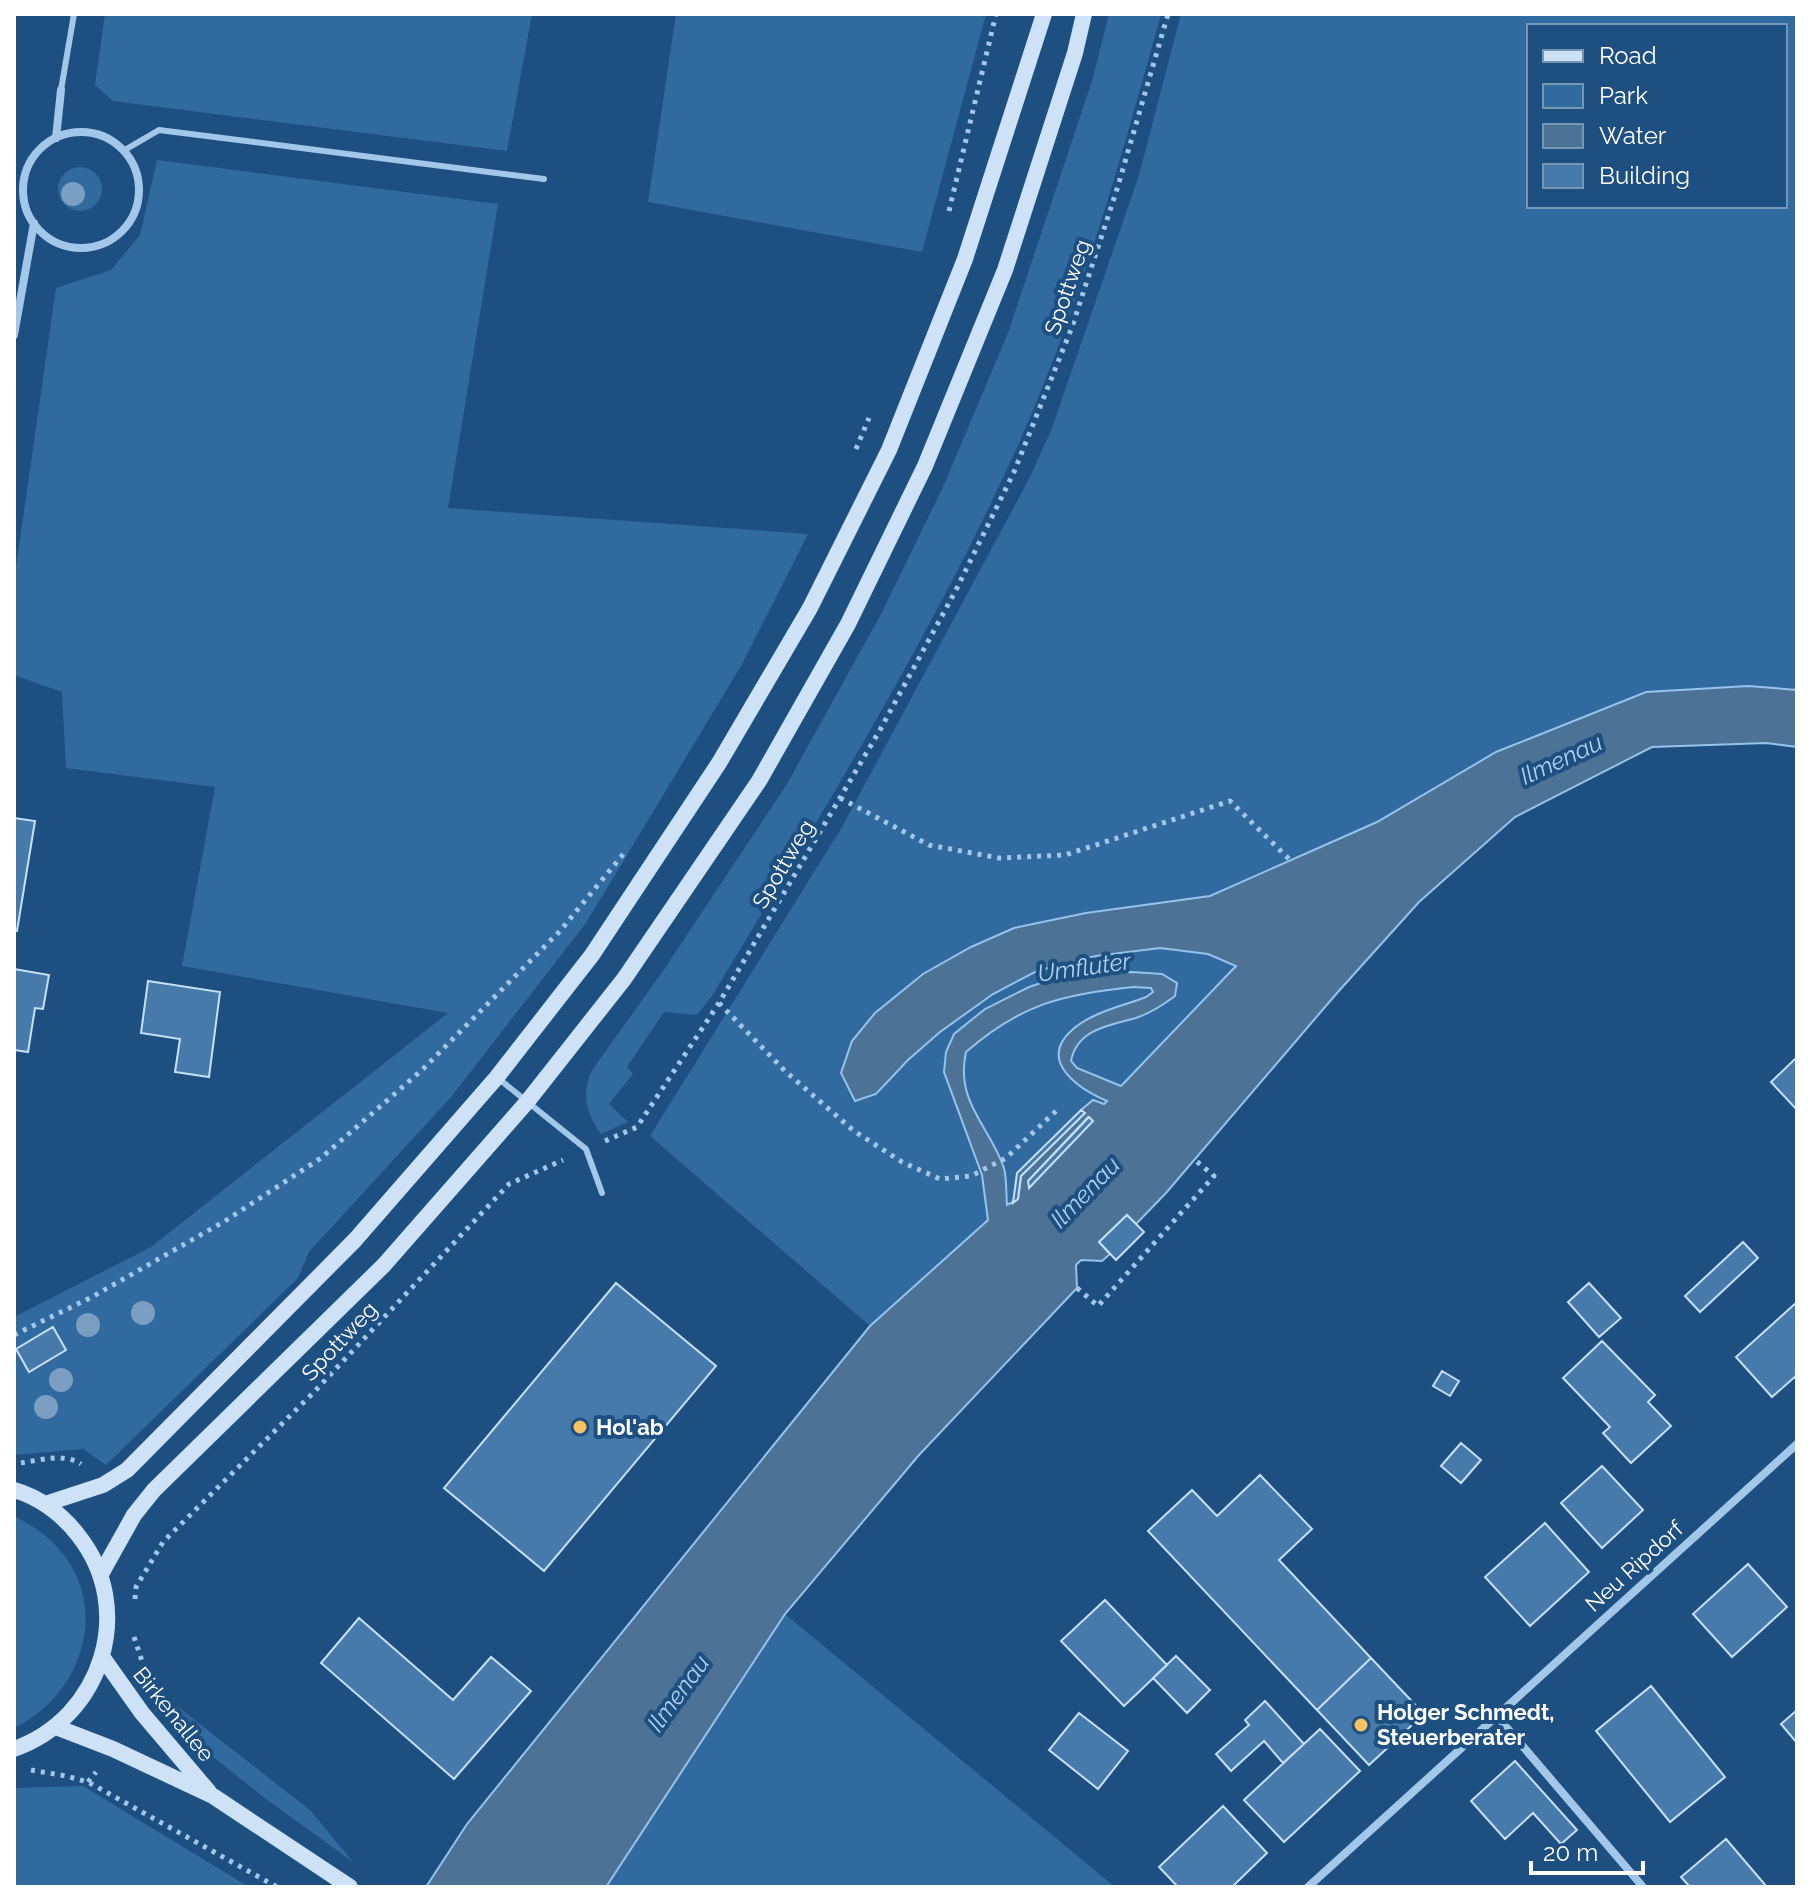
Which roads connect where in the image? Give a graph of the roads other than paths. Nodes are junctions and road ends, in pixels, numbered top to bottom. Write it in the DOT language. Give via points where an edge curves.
graph roads {
  1 [pos="74,14"];
  2 [pos="1044,14"];
  3 [pos="1084,14"];
  4 [pos="61,90"];
  5 [pos="56,138"];
  6 [pos="123,151"];
  7 [pos="544,179"];
  8 [pos="34,223"];
  9 [pos="14,335"];
  10 [pos="497,1077"];
  11 [pos="527,1102"];
  12 [pos="602,1193"];
  13 [pos="1797,1444"];
  14 [pos="14,1490"];
  15 [pos="45,1504"];
  16 [pos="101,1574"];
  17 [pos="103,1658"];
  18 [pos="1496,1715"];
  19 [pos="56,1727"];
  20 [pos="14,1749"];
  21 [pos="213,1796"];
  22 [pos="350,1887"];
  23 [pos="1308,1887"];
  24 [pos="1643,1887"];
  1 -- 4 [label="lane"];
  2 -- 10 [label="main road" via="960,274 889,450 810,608 719,763 592,955"];
  3 -- 11 [label="main road" via="1005,270 925,466 848,624 759,781 624,979"];
  4 -- 5 [label="street"];
  5 -- 6 [label="street" via="93,134"];
  5 -- 8 [label="street" via="32,159 25,177 23,196"];
  6 -- 7 [label="lane" via="159,130"];
  6 -- 8 [label="street" via="133,165 139,196 123,231 97,246 74,248 49,239"];
  8 -- 9 [label="street"];
  10 -- 11 [label="lane"];
  10 -- 15 [label="main road" via="355,1240 127,1470 103,1485"];
  11 -- 12 [label="lane" via="586,1149"];
  11 -- 16 [label="main road" via="384,1265 154,1490"];
  13 -- 18 [label="street, Neu Ripdorf"];
  14 -- 15 [label="main road"];
  15 -- 16 [label="main road" via="69,1523"];
  16 -- 17 [label="main road" via="108,1612"];
  17 -- 19 [label="main road" via="84,1696"];
  17 -- 21 [label="main road, Birkenallee"];
  18 -- 23 [label="street, Neu Ripdorf"];
  18 -- 24 [label="street"];
  19 -- 20 [label="main road"];
  19 -- 21 [label="main road, Birkenallee"];
  21 -- 22 [label="main road, Birkenallee"];
}
